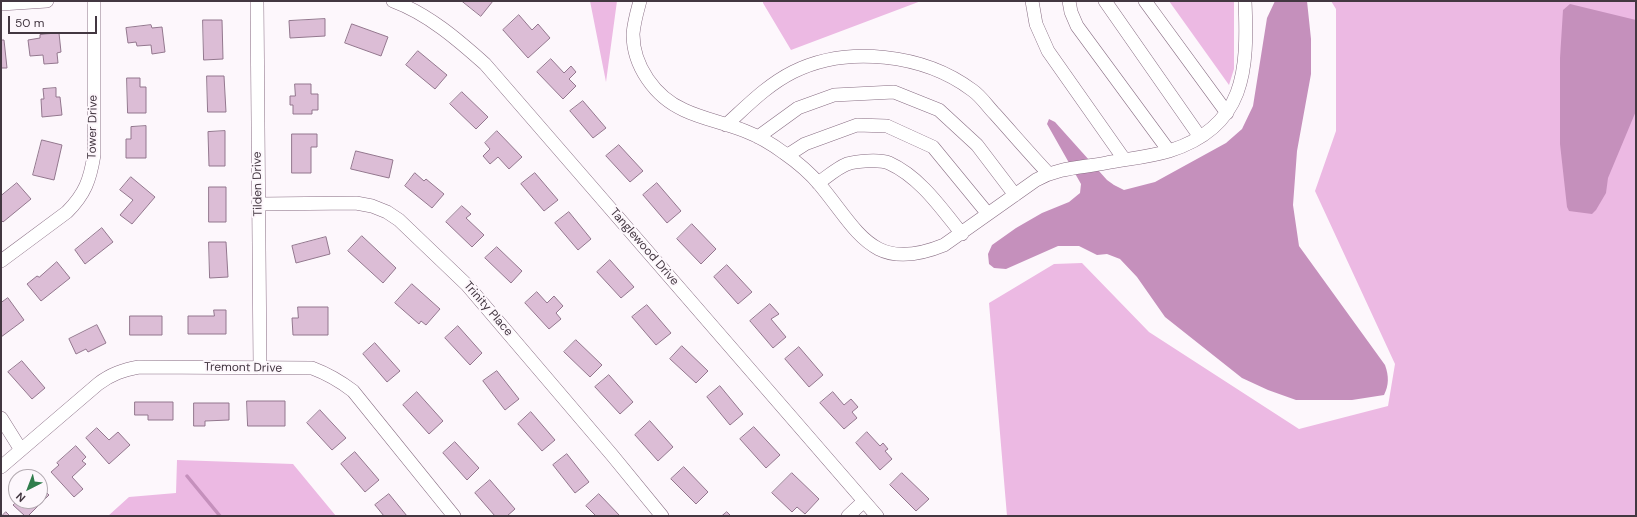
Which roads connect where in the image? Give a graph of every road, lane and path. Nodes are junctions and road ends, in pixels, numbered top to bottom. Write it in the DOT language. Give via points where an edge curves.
graph roads {
  1 [pos="48,1"];
  2 [pos="94,1"];
  3 [pos="257,1"];
  4 [pos="393,1"];
  5 [pos="640,1"];
  6 [pos="1032,1"];
  7 [pos="1069,1"];
  8 [pos="1105,1"];
  9 [pos="1145,1"];
  10 [pos="1245,1"];
  11 [pos="1,4"];
  12 [pos="1227,113"];
  13 [pos="726,125"];
  14 [pos="758,137"];
  15 [pos="1200,137"];
  16 [pos="1168,151"];
  17 [pos="788,155"];
  18 [pos="1124,159"];
  19 [pos="1048,173"];
  20 [pos="818,183"];
  21 [pos="1015,195"];
  22 [pos="258,204"];
  23 [pos="988,214"];
  24 [pos="962,234"];
  25 [pos="1,261"];
  26 [pos="260,368"];
  27 [pos="1,418"];
  28 [pos="21,450"];
  29 [pos="1,467"];
  30 [pos="864,501"];
  31 [pos="454,516"];
  32 [pos="662,516"];
  33 [pos="848,516"];
  34 [pos="877,516"];
  1 -- 11 [label="street"];
  2 -- 25 [label="street, Tower Drive" via="94,155 86,189 67,212"];
  3 -- 22 [label="street, Tilden Drive"];
  4 -- 30 [label="street, Tanglewood Drive" via="435,23 485,64"];
  5 -- 13 [label="street" via="633,33 635,49 646,77 670,102 684,110"];
  6 -- 18 [label="street" via="1036,24 1048,51"];
  7 -- 16 [label="street" via="1077,26"];
  8 -- 15 [label="street"];
  9 -- 12 [label="street"];
  10 -- 12 [label="street" via="1245,62 1237,94"];
  12 -- 15 [label="street"];
  13 -- 14 [label="street"];
  13 -- 19 [label="street" via="770,86 793,72 821,60 861,55 899,58 939,71 973,90"];
  14 -- 17 [label="street"];
  14 -- 21 [label="street" via="798,108 834,95 894,92 938,110 977,145"];
  15 -- 16 [label="street"];
  16 -- 18 [label="street"];
  17 -- 20 [label="street"];
  17 -- 23 [label="street" via="805,144 856,125 887,126 934,147"];
  18 -- 19 [label="street"];
  19 -- 21 [label="street"];
  20 -- 24 [label="street" via="856,233 872,245 894,254 913,255 928,252"];
  20 -- 24 [label="street" via="846,165 864,161 888,162 908,174 926,191"];
  21 -- 23 [label="street"];
  22 -- 26 [label="street, Tilden Drive"];
  22 -- 32 [label="street, Trinity Place" via="356,202 387,212 399,220 467,285"];
  23 -- 24 [label="street"];
  26 -- 28 [label="street, Tremont Drive" via="139,367 123,370 108,376"];
  26 -- 31 [label="street, Tremont Drive" via="312,368 341,381 353,392"];
  27 -- 28 [label="street"];
  28 -- 29 [label="street, Tremont Drive"];
  30 -- 33 [label="street"];
  30 -- 34 [label="street, Tanglewood Drive"];
}
